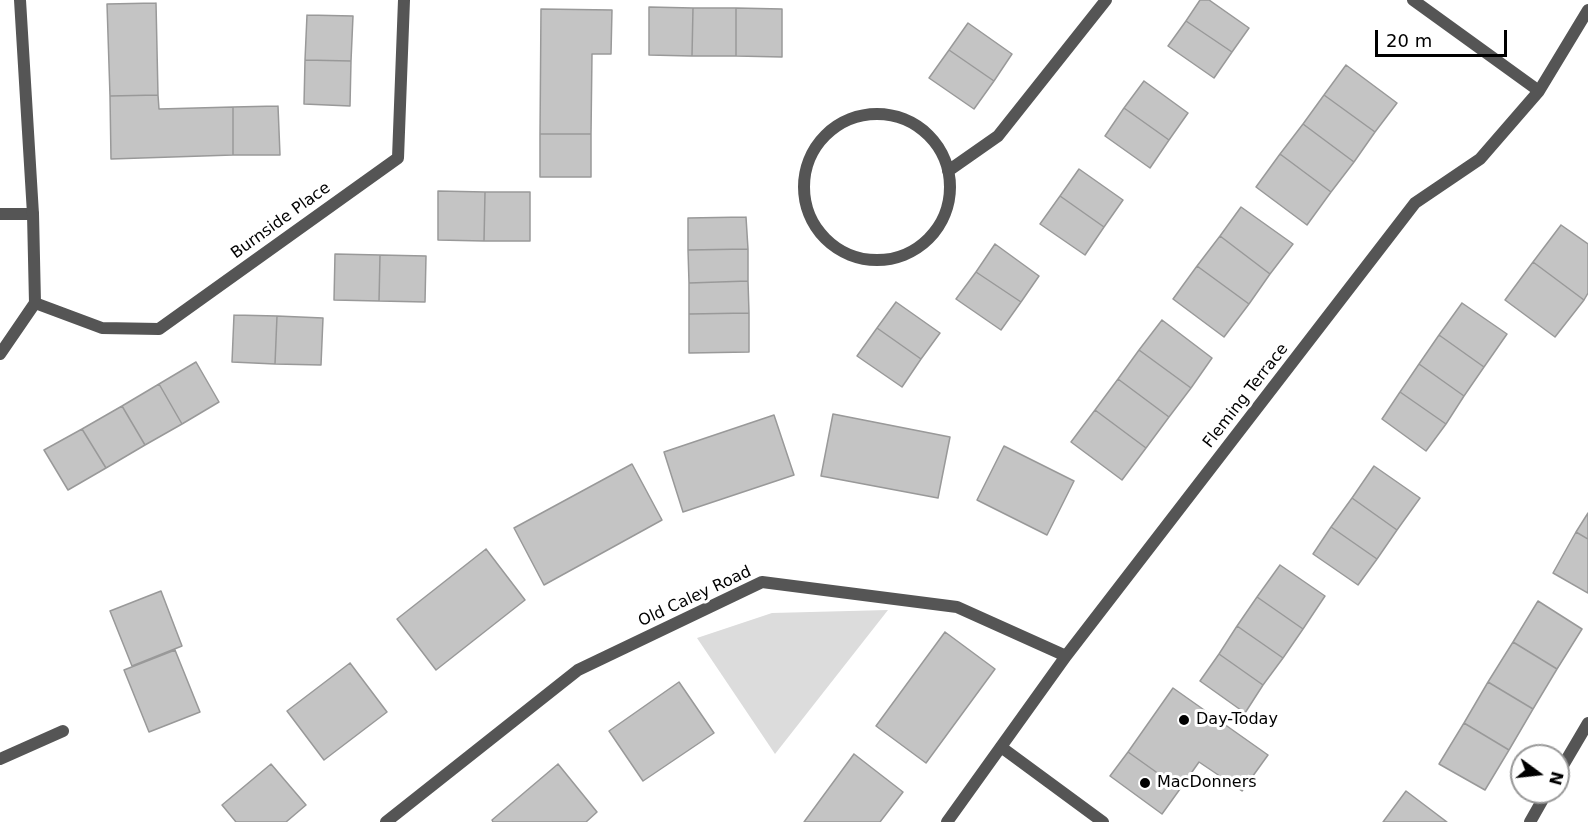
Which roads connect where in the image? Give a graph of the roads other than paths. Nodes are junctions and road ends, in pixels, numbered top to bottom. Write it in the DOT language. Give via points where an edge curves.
graph roads {
  1 [pos="20,0"];
  2 [pos="404,0"];
  3 [pos="1106,0"];
  4 [pos="1413,0"];
  5 [pos="1588,9"];
  6 [pos="1539,91"];
  7 [pos="948,171"];
  8 [pos="0,214"];
  9 [pos="33,214"];
  10 [pos="35,303"];
  11 [pos="0,354"];
  12 [pos="1066,656"];
  13 [pos="1588,723"];
  14 [pos="63,731"];
  15 [pos="1001,747"];
  16 [pos="1570,754"];
  17 [pos="0,759"];
  18 [pos="1540,804"];
  19 [pos="386,822"];
  20 [pos="947,822"];
  21 [pos="1103,822"];
  22 [pos="1530,822"];
  1 -- 9 [label="street"];
  2 -- 10 [label="street, Burnside Place" via="398,158 159,329 102,328"];
  3 -- 7 [label="street" via="999,136"];
  4 -- 6 [label="street"];
  5 -- 6 [label="street, Fleming Terrace"];
  6 -- 12 [label="street, Fleming Terrace" via="1480,159 1415,203"];
  7 -- 7 [label="street" via="950,197 942,221 910,253 888,260 862,259 837,249 818,232 804,192 806,168 817,144 844,121 869,114 909,121 930,136"];
  8 -- 9 [label="street"];
  9 -- 10 [label="street"];
  10 -- 11 [label="street"];
  12 -- 15 [label="street, Fleming Terrace"];
  12 -- 19 [label="street, Old Caley Road" via="957,607 762,582 578,670"];
  13 -- 16 [label="street"];
  14 -- 17 [label="street"];
  15 -- 20 [label="street, Fleming Terrace"];
  15 -- 21 [label="street"];
  18 -- 22 [label="street"];
}
